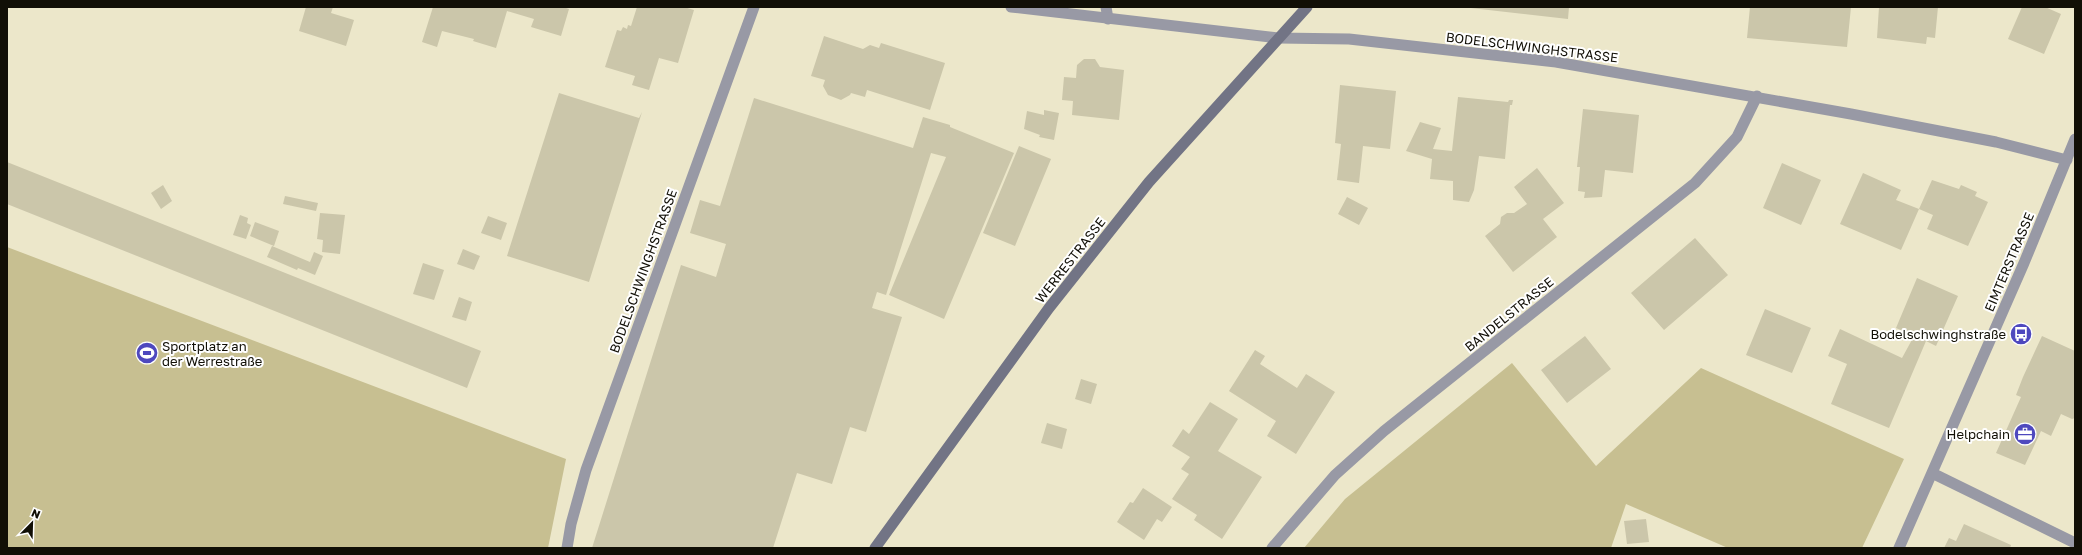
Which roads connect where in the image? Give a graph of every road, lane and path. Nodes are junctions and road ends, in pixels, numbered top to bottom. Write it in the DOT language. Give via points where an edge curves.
graph roads {
  1 [pos="754,7"];
  2 [pos="1011,7"];
  3 [pos="1106,7"];
  4 [pos="1307,7"];
  5 [pos="1108,19"];
  6 [pos="1278,38"];
  7 [pos="1757,96"];
  8 [pos="2075,139"];
  9 [pos="2067,160"];
  10 [pos="1932,473"];
  11 [pos="2075,543"];
  12 [pos="567,548"];
  13 [pos="875,548"];
  14 [pos="1272,548"];
  15 [pos="1899,548"];
  1 -- 12 [label="street, BODELSCHWINGHSTRASSE" via="586,470"];
  2 -- 5 [label="street, BODELSCHWINGHSTRASSE"];
  3 -- 5 [label="street"];
  4 -- 6 [label="main road, WERRESTRASSE"];
  5 -- 6 [label="street, BODELSCHWINGHSTRASSE"];
  6 -- 7 [label="street, BODELSCHWINGHSTRASSE" via="1349,39 1556,62"];
  6 -- 13 [label="main road, WERRESTRASSE" via="1149,182 1050,308"];
  7 -- 9 [label="street, BODELSCHWINGHSTRASSE" via="1996,142"];
  7 -- 14 [label="street, BANDELSTRASSE" via="1737,137 1695,183 1384,431 1335,474"];
  8 -- 9 [label="street, EIMTERSTRASSE"];
  9 -- 10 [label="street, EIMTERSTRASSE"];
  10 -- 11 [label="street"];
  10 -- 15 [label="street, EIMTERSTRASSE"];
}
